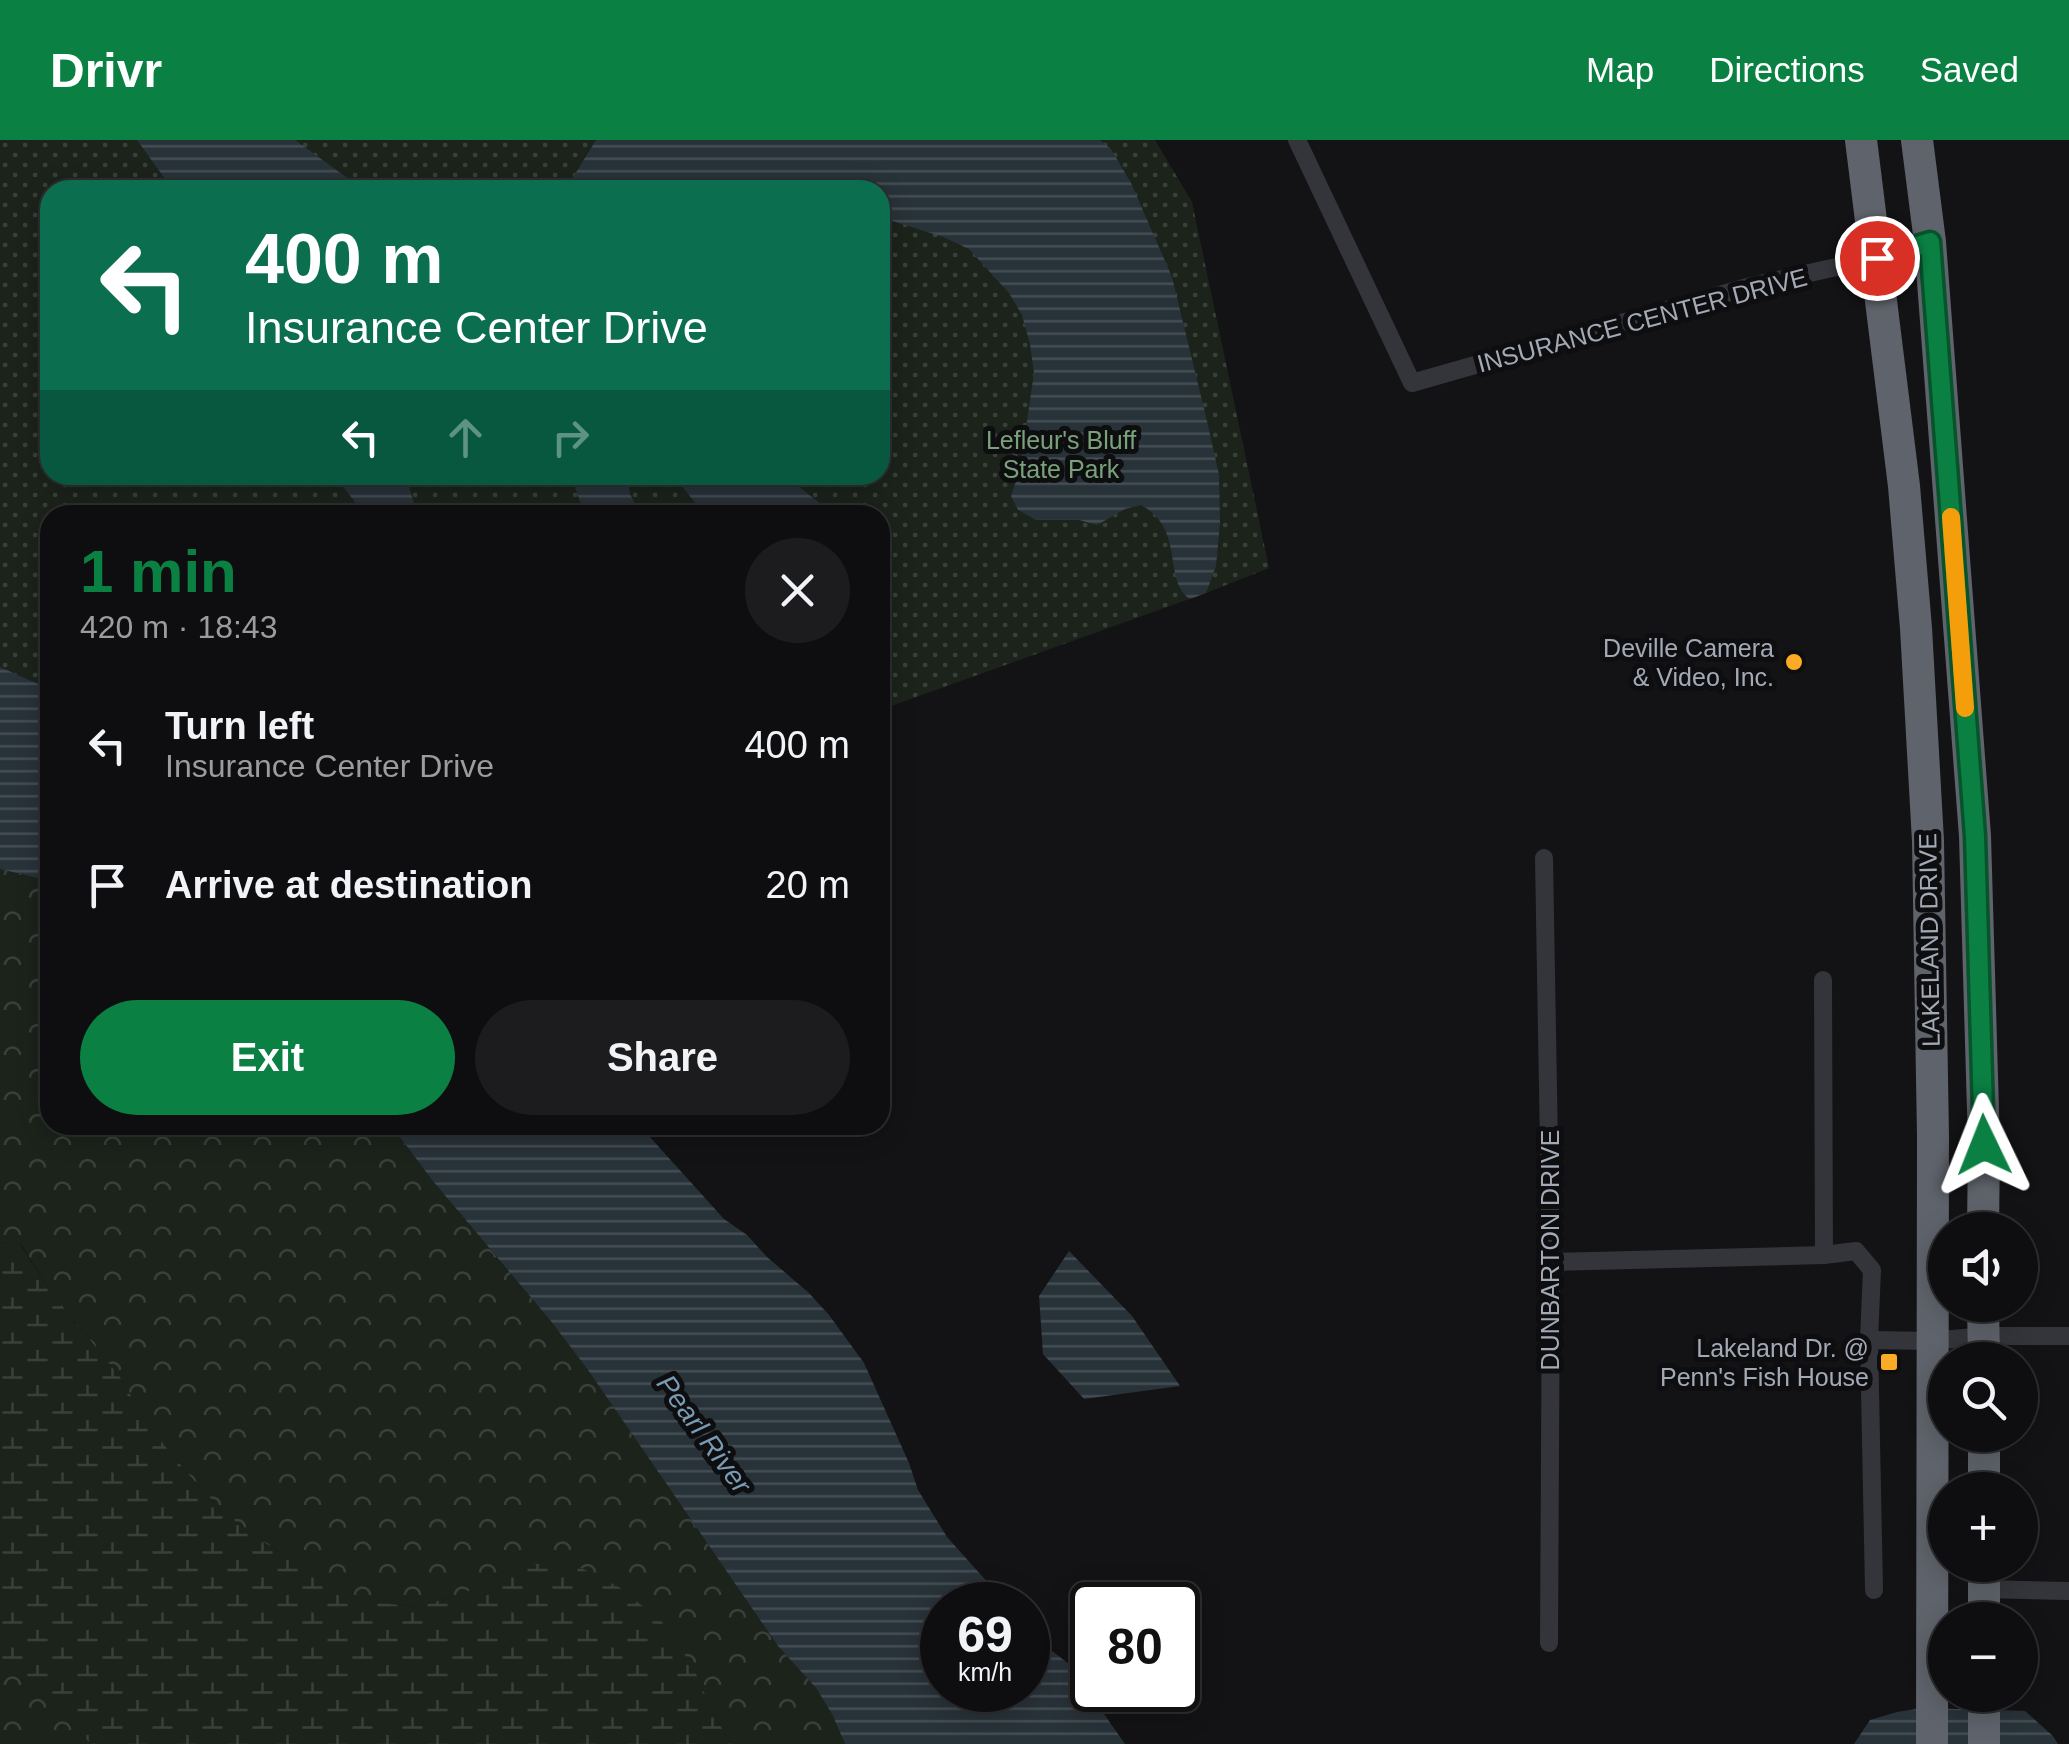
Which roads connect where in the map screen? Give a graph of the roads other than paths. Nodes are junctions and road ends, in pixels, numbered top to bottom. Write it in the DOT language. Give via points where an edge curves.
graph roads {
  1 [pos="1297,140"];
  2 [pos="1861,140"];
  3 [pos="1917,140"];
  4 [pos="1930,242"];
  5 [pos="1877,258"];
  6 [pos="1544,858"];
  7 [pos="1823,980"];
  8 [pos="1984,1212"];
  9 [pos="1824,1254"];
  10 [pos="1551,1262"];
  11 [pos="1983,1334"];
  12 [pos="2069,1336"];
  13 [pos="1869,1340"];
  14 [pos="1932,1342"];
  15 [pos="1932,1452"];
  16 [pos="1874,1590"];
  17 [pos="1984,1591"];
  18 [pos="2069,1591"];
  19 [pos="1549,1642"];
  20 [pos="1984,1712"];
  21 [pos="1932,1744"];
  22 [pos="1984,1744"];
  1 -- 5 [label="street, INSURANCE CENTER DRIVE" via="1412,383 1751,286"];
  2 -- 5 [label="highway, LAKELAND DRIVE"];
  3 -- 4 [label="highway, LAKELAND DRIVE"];
  4 -- 5 [label="street, INSURANCE CENTER DRIVE"];
  4 -- 8 [label="highway, LAKELAND DRIVE" via="1975,836"];
  5 -- 14 [label="highway, LAKELAND DRIVE" via="1904,486 1928,841"];
  6 -- 10 [label="street, DUNBARTON DRIVE"];
  7 -- 9 [label="street"];
  9 -- 10 [label="street"];
  9 -- 13 [label="street" via="1856,1250 1872,1270"];
  10 -- 19 [label="street, DUNBARTON DRIVE"];
  11 -- 12 [label="street"];
  11 -- 14 [label="street"];
  13 -- 14 [label="street"];
  13 -- 16 [label="street"];
  15 -- 21 [label="highway, LAKELAND DRIVE"];
  17 -- 18 [label="street"];
  20 -- 22 [label="highway"];
}
